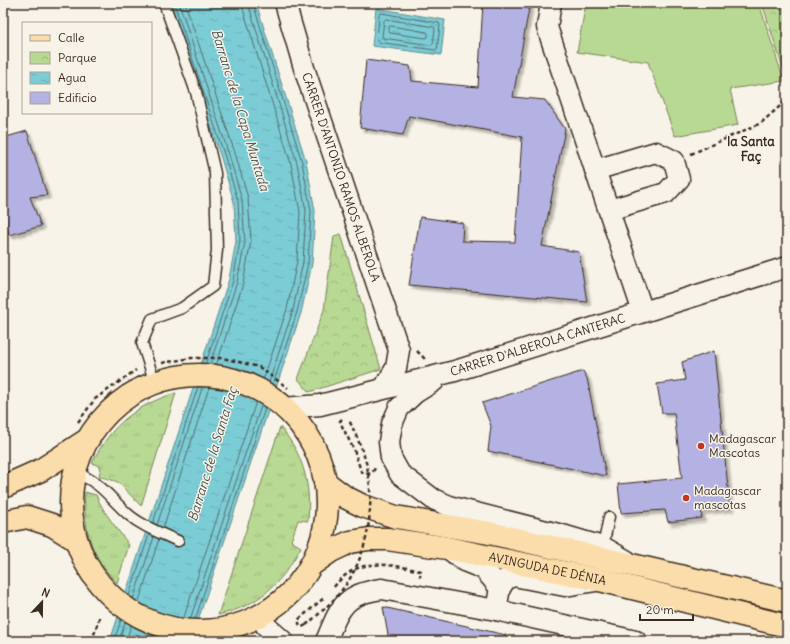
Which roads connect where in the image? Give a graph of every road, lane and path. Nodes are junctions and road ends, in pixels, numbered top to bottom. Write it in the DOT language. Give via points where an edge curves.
graph roads {
  1 [pos="164,3"];
  2 [pos="284,3"];
  3 [pos="551,3"];
  4 [pos="785,3"];
  5 [pos="787,12"];
  6 [pos="787,100"];
  7 [pos="674,161"];
  8 [pos="595,170"];
  9 [pos="609,210"];
  10 [pos="787,267"];
  11 [pos="643,312"];
  12 [pos="398,350"];
  13 [pos="189,367"];
  14 [pos="152,374"];
  15 [pos="445,374"];
  16 [pos="384,388"];
  17 [pos="284,400"];
  18 [pos="82,432"];
  19 [pos="375,465"];
  20 [pos="74,472"];
  21 [pos="325,482"];
  22 [pos="3,487"];
  23 [pos="609,517"];
  24 [pos="3,522"];
  25 [pos="76,540"];
  26 [pos="178,541"];
  27 [pos="603,547"];
  28 [pos="447,548"];
  29 [pos="311,565"];
  30 [pos="636,566"];
  31 [pos="600,580"];
  32 [pos="500,588"];
  33 [pos="787,601"];
  34 [pos="106,606"];
  35 [pos="496,610"];
  36 [pos="262,615"];
  37 [pos="306,625"];
  38 [pos="787,626"];
  39 [pos="92,641"];
  40 [pos="283,641"];
  41 [pos="326,641"];
  42 [pos="636,641"];
  1 -- 14 [label="lane" via="196,92 215,173 217,250 213,286 182,308 152,319 142,343"];
  2 -- 12 [label="street, CARRER D'ANTONIO RAMOS ALBEROLA"];
  3 -- 8 [label="street" via="547,27"];
  4 -- 5 [label="path"];
  6 -- 7 [label="path" via="761,123"];
  7 -- 8 [label="street" via="656,152"];
  7 -- 9 [label="street" via="679,179 666,193"];
  8 -- 9 [label="street"];
  9 -- 11 [label="street"];
  10 -- 11 [label="street, CARRER D'ALBEROLA CANTERAC"];
  11 -- 15 [label="street, CARRER D'ALBEROLA CANTERAC"];
  12 -- 15 [label="street, CARRER D'ANTONIO RAMOS ALBEROLA" via="412,366 426,373"];
  12 -- 16 [label="street, CARRER D'ANTONIO RAMOS ALBEROLA" via="396,368"];
  13 -- 14 [label="main road"];
  13 -- 14 [label="path"];
  13 -- 17 [label="main road" via="207,375 245,384"];
  13 -- 17 [label="path" via="223,358 260,367"];
  14 -- 18 [label="main road" via="100,422"];
  14 -- 18 [label="path" via="136,371 95,399"];
  15 -- 16 [label="street, CARRER D'ALBEROLA CANTERAC"];
  15 -- 27 [label="street" via="399,408 392,424 389,442 391,458 400,474 433,499 452,508"];
  16 -- 17 [label="street, CARRER D'ALBEROLA CANTERAC" via="320,405"];
  17 -- 21 [label="main road" via="311,442 320,461"];
  18 -- 20 [label="main road" via="81,451"];
  18 -- 22 [label="main road" via="41,470"];
  19 -- 37 [label="path, bridge" via="370,474 366,474 361,471 341,424 342,418 349,420 367,466 368,473 369,480 370,499 368,533 353,573 338,595"];
  20 -- 25 [label="main road" via="70,495"];
  20 -- 26 [label="lane" via="86,476 101,487 141,524"];
  21 -- 29 [label="main road" via="327,499 324,533"];
  21 -- 30 [label="main road, AVINGUDA DE DÉNIA" via="345,497 363,506 396,517 489,533"];
  23 -- 27 [label="lane"];
  24 -- 25 [label="main road" via="27,517 52,525"];
  25 -- 34 [label="main road"];
  27 -- 30 [label="street"];
  28 -- 29 [label="main road, AVINGUDA DE DÉNIA" via="387,539 369,539 350,542"];
  28 -- 31 [label="main road, AVINGUDA DE DÉNIA"];
  28 -- 32 [label="street" via="464,561 484,569"];
  29 -- 36 [label="main road" via="290,593"];
  30 -- 33 [label="main road, AVINGUDA DE DÉNIA"];
  31 -- 32 [label="street" via="565,586 514,576 506,579"];
  31 -- 38 [label="main road, AVINGUDA DE DÉNIA"];
  32 -- 35 [label="street"];
  34 -- 36 [label="main road" via="129,610 148,621 190,631 238,625"];
  34 -- 39 [label="path"];
  35 -- 41 [label="street" via="382,589 365,591 351,598 338,611"];
  35 -- 42 [label="street"];
  36 -- 40 [label="street" via="266,626"];
}
